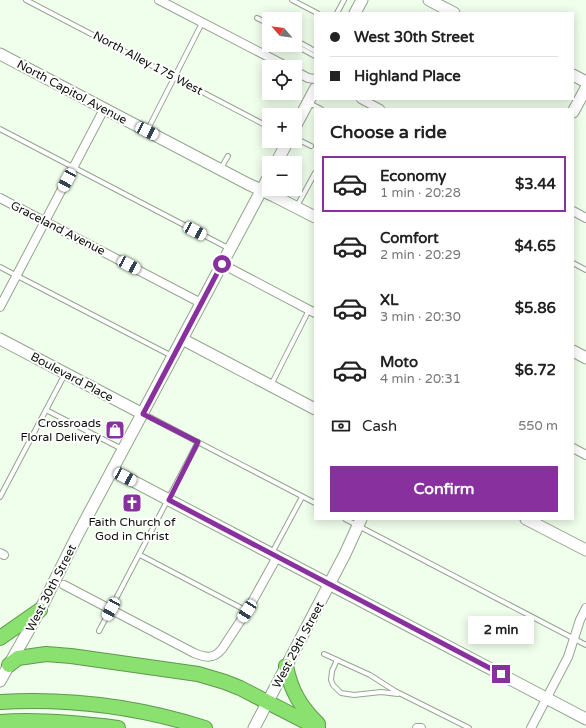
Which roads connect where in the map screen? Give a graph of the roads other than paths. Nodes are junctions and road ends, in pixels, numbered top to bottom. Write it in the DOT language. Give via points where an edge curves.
graph roads {
  1 [pos="26,0"];
  2 [pos="159,0"];
  3 [pos="292,0"];
  4 [pos="344,0"];
  5 [pos="362,0"];
  6 [pos="429,0"];
  7 [pos="315,12"];
  8 [pos="338,12"];
  9 [pos="356,12"];
  10 [pos="452,12"];
  11 [pos="257,18"];
  12 [pos="262,20"];
  13 [pos="202,22"];
  14 [pos="302,44"];
  15 [pos="302,49"];
  16 [pos="314,50"];
  17 [pos="0,54"];
  18 [pos="314,55"];
  19 [pos="275,60"];
  20 [pos="302,75"];
  21 [pos="574,76"];
  22 [pos="174,77"];
  23 [pos="314,79"];
  24 [pos="586,82"];
  25 [pos="586,88"];
  26 [pos="314,91"];
  27 [pos="363,100"];
  28 [pos="308,102"];
  29 [pos="104,108"];
  30 [pos="319,108"];
  31 [pos="378,108"];
  32 [pos="574,110"];
  33 [pos="302,114"];
  34 [pos="262,123"];
  35 [pos="0,129"];
  36 [pos="147,131"];
  37 [pos="302,142"];
  38 [pos="311,146"];
  39 [pos="228,156"];
  40 [pos="74,167"];
  41 [pos="220,170"];
  42 [pos="314,175"];
  43 [pos="262,190"];
  44 [pos="274,196"];
  45 [pos="0,198"];
  46 [pos="297,208"];
  47 [pos="574,212"];
  48 [pos="314,216"];
  49 [pos="586,218"];
  50 [pos="45,221"];
  51 [pos="230,250"];
  52 [pos="222,264"];
  53 [pos="574,264"];
  54 [pos="0,267"];
  55 [pos="586,270"];
  56 [pos="16,276"];
  57 [pos="201,303"];
  58 [pos="0,307"];
  59 [pos="312,312"];
  60 [pos="0,339"];
  61 [pos="182,339"];
  62 [pos="574,352"];
  63 [pos="173,357"];
  64 [pos="586,358"];
  65 [pos="65,373"];
  66 [pos="271,386"];
  67 [pos="314,408"];
  68 [pos="46,410"];
  69 [pos="143,414"];
  70 [pos="198,442"];
  71 [pos="574,449"];
  72 [pos="123,450"];
  73 [pos="586,455"];
  74 [pos="112,470"];
  75 [pos="0,497"];
  76 [pos="302,497"];
  77 [pos="169,500"];
  78 [pos="314,503"];
  79 [pos="348,520"];
  80 [pos="528,520"];
  81 [pos="359,523"];
  82 [pos="586,550"];
  83 [pos="140,555"];
  84 [pos="274,555"];
  85 [pos="330,584"];
  86 [pos="64,585"];
  87 [pos="586,608"];
  88 [pos="111,609"];
  89 [pos="40,610"];
  90 [pos="247,611"];
  91 [pos="99,631"];
  92 [pos="0,638"];
  93 [pos="574,639"];
  94 [pos="586,645"];
  95 [pos="324,654"];
  96 [pos="337,660"];
  97 [pos="9,665"];
  98 [pos="286,666"];
  99 [pos="0,681"];
  100 [pos="402,695"];
  101 [pos="546,698"];
  102 [pos="0,702"];
  103 [pos="268,702"];
  104 [pos="586,719"];
  105 [pos="7,722"];
  106 [pos="118,728"];
  107 [pos="205,728"];
  108 [pos="254,728"];
  109 [pos="318,728"];
  110 [pos="322,728"];
  111 [pos="417,728"];
  112 [pos="421,728"];
  113 [pos="469,728"];
  114 [pos="531,728"];
  1 -- 22 [label="lane, North Alley 175 West"];
  2 -- 13 [label="street"];
  3 -- 7 [label="lane"];
  4 -- 8 [label="lane"];
  5 -- 9 [label="main road"];
  6 -- 10 [label="main road"];
  11 -- 12 [label="lane"];
  13 -- 19 [label="street"];
  13 -- 22 [label="lane"];
  14 -- 16 [label="lane"];
  15 -- 18 [label="lane"];
  17 -- 29 [label="main road, North Capitol Avenue"];
  20 -- 23 [label="street"];
  21 -- 24 [label="main road"];
  22 -- 34 [label="lane, North Alley 175 West"];
  22 -- 36 [label="lane"];
  25 -- 32 [label="main road"];
  26 -- 28 [label="main road"];
  27 -- 31 [label="street"];
  28 -- 30 [label="lane"];
  28 -- 33 [label="main road"];
  29 -- 36 [label="main road, North Capitol Avenue"];
  29 -- 40 [label="street"];
  35 -- 40 [label="lane"];
  36 -- 41 [label="main road, North Capitol Avenue"];
  37 -- 38 [label="lane"];
  39 -- 41 [label="lane"];
  40 -- 50 [label="street"];
  40 -- 51 [label="lane"];
  41 -- 43 [label="main road, North Capitol Avenue"];
  42 -- 46 [label="lane"];
  43 -- 51 [label="main road, West 30th Street"];
  44 -- 46 [label="main road, North Capitol Avenue"];
  45 -- 50 [label="street, Graceland Avenue"];
  46 -- 48 [label="main road, North Capitol Avenue"];
  47 -- 49 [label="street"];
  50 -- 56 [label="street"];
  50 -- 57 [label="street, Graceland Avenue"];
  51 -- 52 [label="main road, West 30th Street"];
  52 -- 57 [label="main road, West 30th Street"];
  52 -- 59 [label="street"];
  53 -- 55 [label="lane"];
  54 -- 56 [label="lane"];
  56 -- 58 [label="street"];
  56 -- 63 [label="lane"];
  57 -- 61 [label="main road, West 30th Street"];
  59 -- 66 [label="lane"];
  60 -- 65 [label="main road, Boulevard Place"];
  61 -- 63 [label="main road, West 30th Street"];
  61 -- 66 [label="main road"];
  62 -- 64 [label="main road"];
  63 -- 69 [label="main road, West 30th Street"];
  65 -- 68 [label="lane"];
  65 -- 69 [label="main road, Boulevard Place"];
  66 -- 67 [label="main road"];
  68 -- 72 [label="lane"];
  68 -- 75 [label="lane"];
  69 -- 70 [label="lane"];
  69 -- 72 [label="main road, West 30th Street"];
  70 -- 76 [label="lane"];
  70 -- 77 [label="lane"];
  71 -- 73 [label="street"];
  72 -- 74 [label="main road, West 30th Street"];
  74 -- 77 [label="main road"];
  74 -- 89 [label="main road, West 30th Street"];
  76 -- 78 [label="lane"];
  76 -- 84 [label="lane"];
  77 -- 83 [label="lane"];
  77 -- 84 [label="main road"];
  79 -- 81 [label="lane"];
  80 -- 82 [label="main road"];
  81 -- 85 [label="main road, West 29th Street"];
  81 -- 93 [label="lane"];
  83 -- 88 [label="lane"];
  83 -- 90 [label="lane"];
  84 -- 85 [label="main road"];
  84 -- 90 [label="street"];
  85 -- 98 [label="main road, West 29th Street"];
  85 -- 101 [label="main road"];
  86 -- 88 [label="street"];
  87 -- 93 [label="street"];
  88 -- 90 [label="street" via="203,657 215,656 222,649"];
  88 -- 91 [label="lane"];
  89 -- 92 [label="highway"];
  89 -- 97 [label="main road, West 30th Street"];
  93 -- 94 [label="lane"];
  93 -- 101 [label="street" via="568,657"];
  95 -- 96 [label="lane"];
  96 -- 100 [label="lane" via="370,675"];
  96 -- 100 [label="lane" via="331,680 341,693 354,695 381,692"];
  97 -- 99 [label="main road, West 30th Street"];
  97 -- 103 [label="highway" via="16,659 46,654 198,674 225,682"];
  98 -- 103 [label="main road, West 29th Street"];
  98 -- 110 [label="highway" via="299,702 306,713"];
  100 -- 113 [label="lane"];
  101 -- 104 [label="main road"];
  101 -- 114 [label="street"];
  102 -- 107 [label="highway" via="110,706 173,718"];
  103 -- 108 [label="main road, West 29th Street"];
  103 -- 109 [label="highway"];
  105 -- 106 [label="highway" via="61,722"];
  111 -- 112 [label="street"];
}
